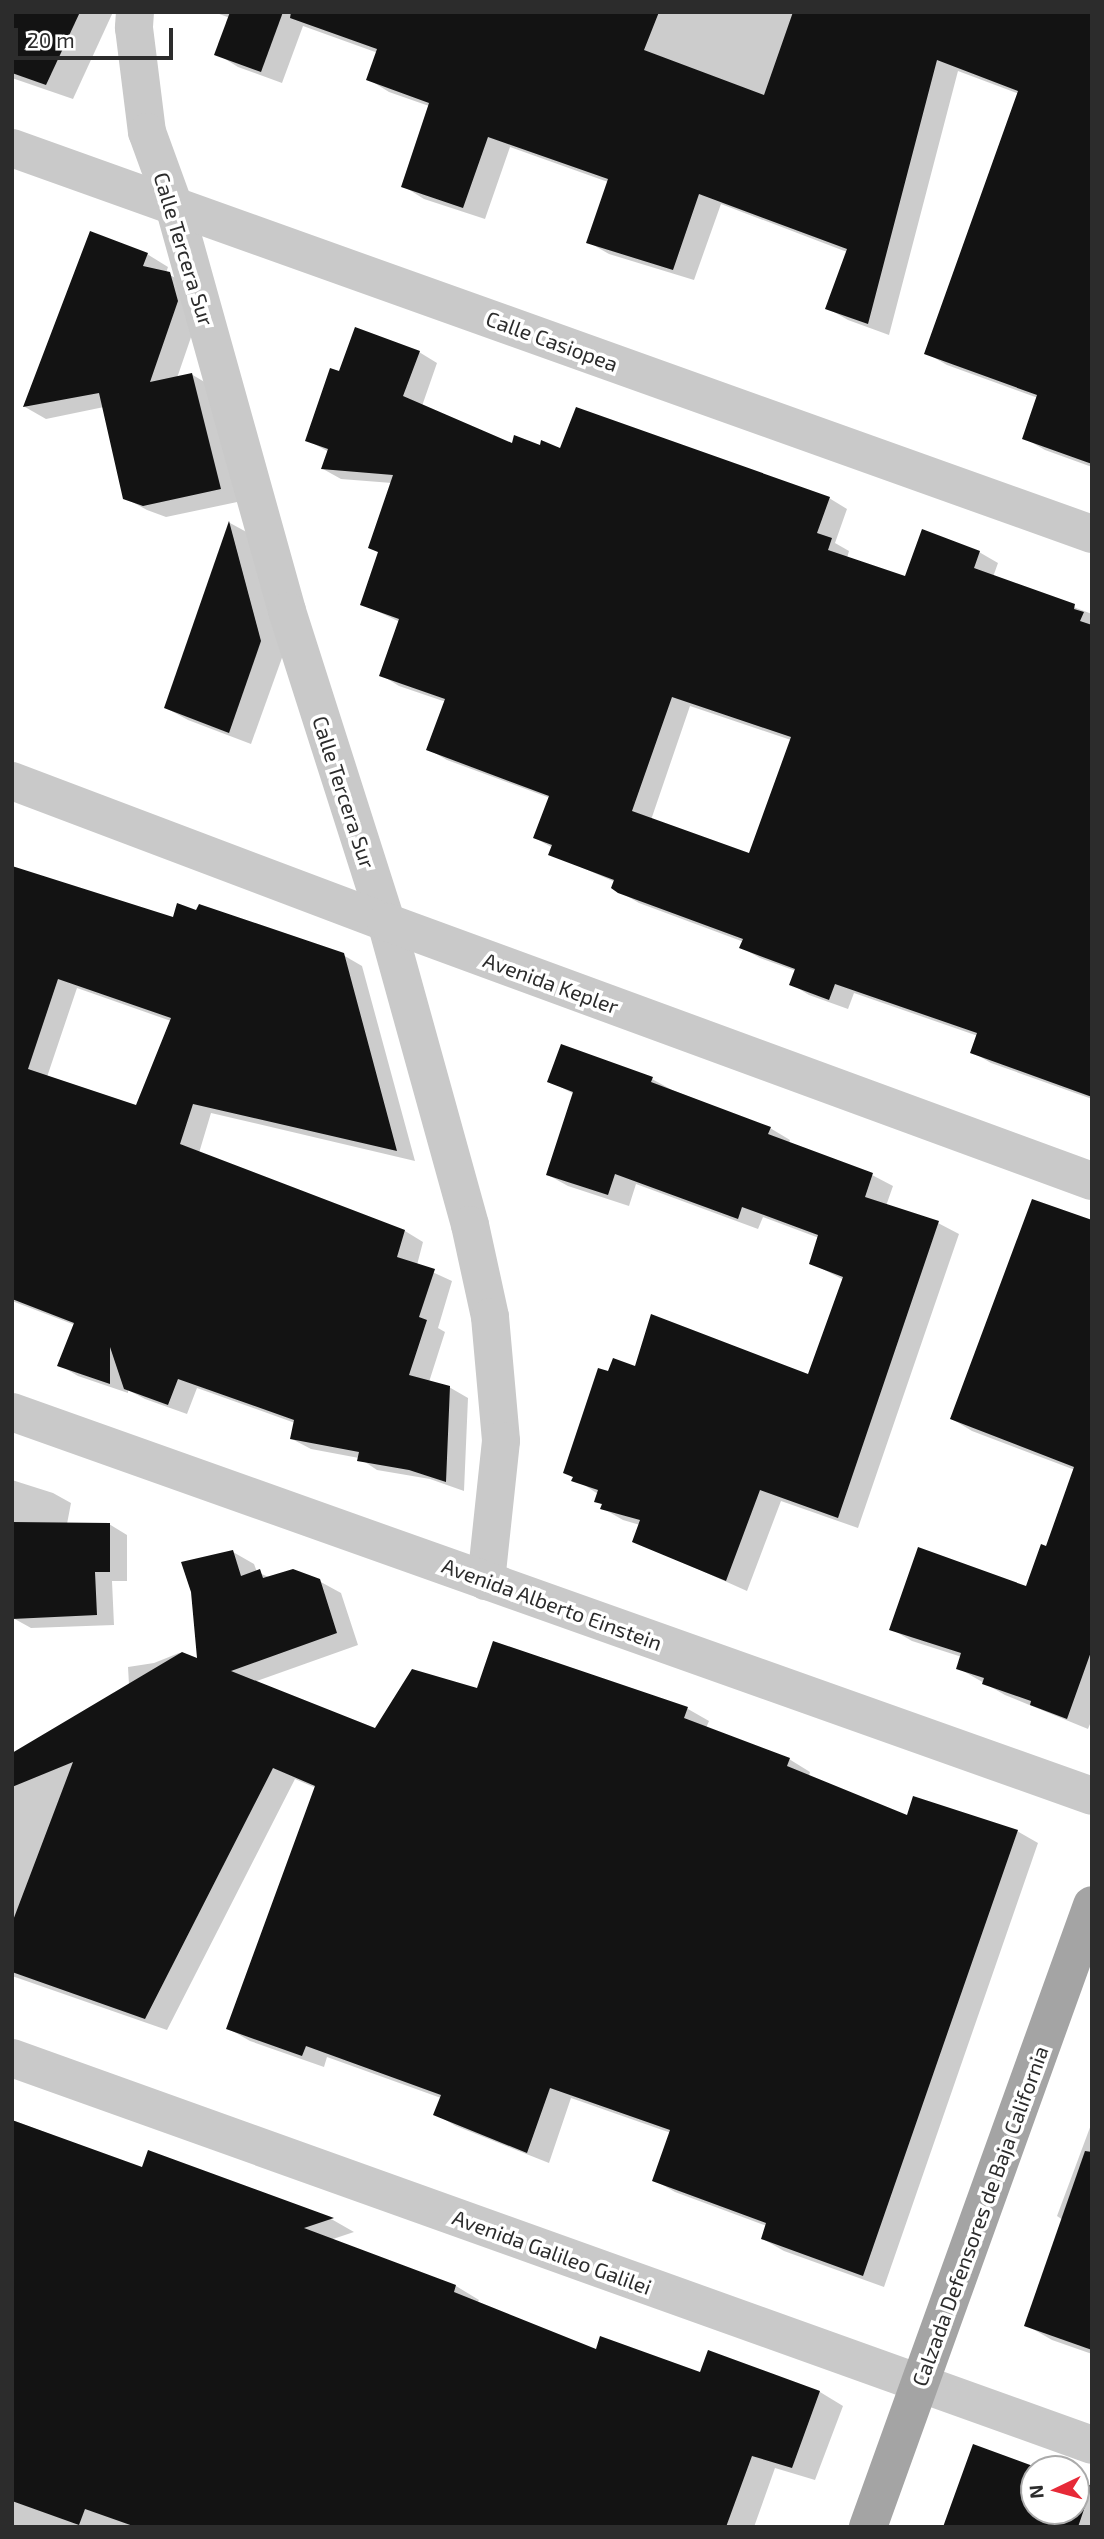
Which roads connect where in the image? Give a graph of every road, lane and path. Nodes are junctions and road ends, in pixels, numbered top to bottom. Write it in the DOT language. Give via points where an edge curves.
graph roads {
  1 [pos="135,12"];
  2 [pos="12,148"];
  3 [pos="174,206"];
  4 [pos="1092,534"];
  5 [pos="12,781"];
  6 [pos="386,922"];
  7 [pos="1092,1181"];
  8 [pos="12,1412"];
  9 [pos="486,1581"];
  10 [pos="1092,1796"];
  11 [pos="1092,1905"];
  12 [pos="12,2058"];
  13 [pos="919,2384"];
  14 [pos="1092,2445"];
  15 [pos="868,2527"];
  1 -- 3 [label="street, Calle Tercera Sur" via="147,132"];
  2 -- 3 [label="street, Calle Casiopea"];
  3 -- 4 [label="street, Calle Casiopea"];
  3 -- 6 [label="street, Calle Tercera Sur" via="287,611"];
  5 -- 6 [label="street, Avenida Kepler"];
  6 -- 7 [label="street, Avenida Kepler"];
  6 -- 9 [label="street, Calle Tercera Sur" via="470,1225 490,1317 501,1441"];
  8 -- 9 [label="street, Avenida Alberto Einstein"];
  9 -- 10 [label="street, Avenida Alberto Einstein"];
  11 -- 13 [label="main road, Calzada Defensores de Baja California"];
  12 -- 13 [label="street, Avenida Galileo Galilei"];
  13 -- 14 [label="street, Avenida Galileo Galilei"];
  13 -- 15 [label="main road, Calzada Defensores de Baja California"];
}
